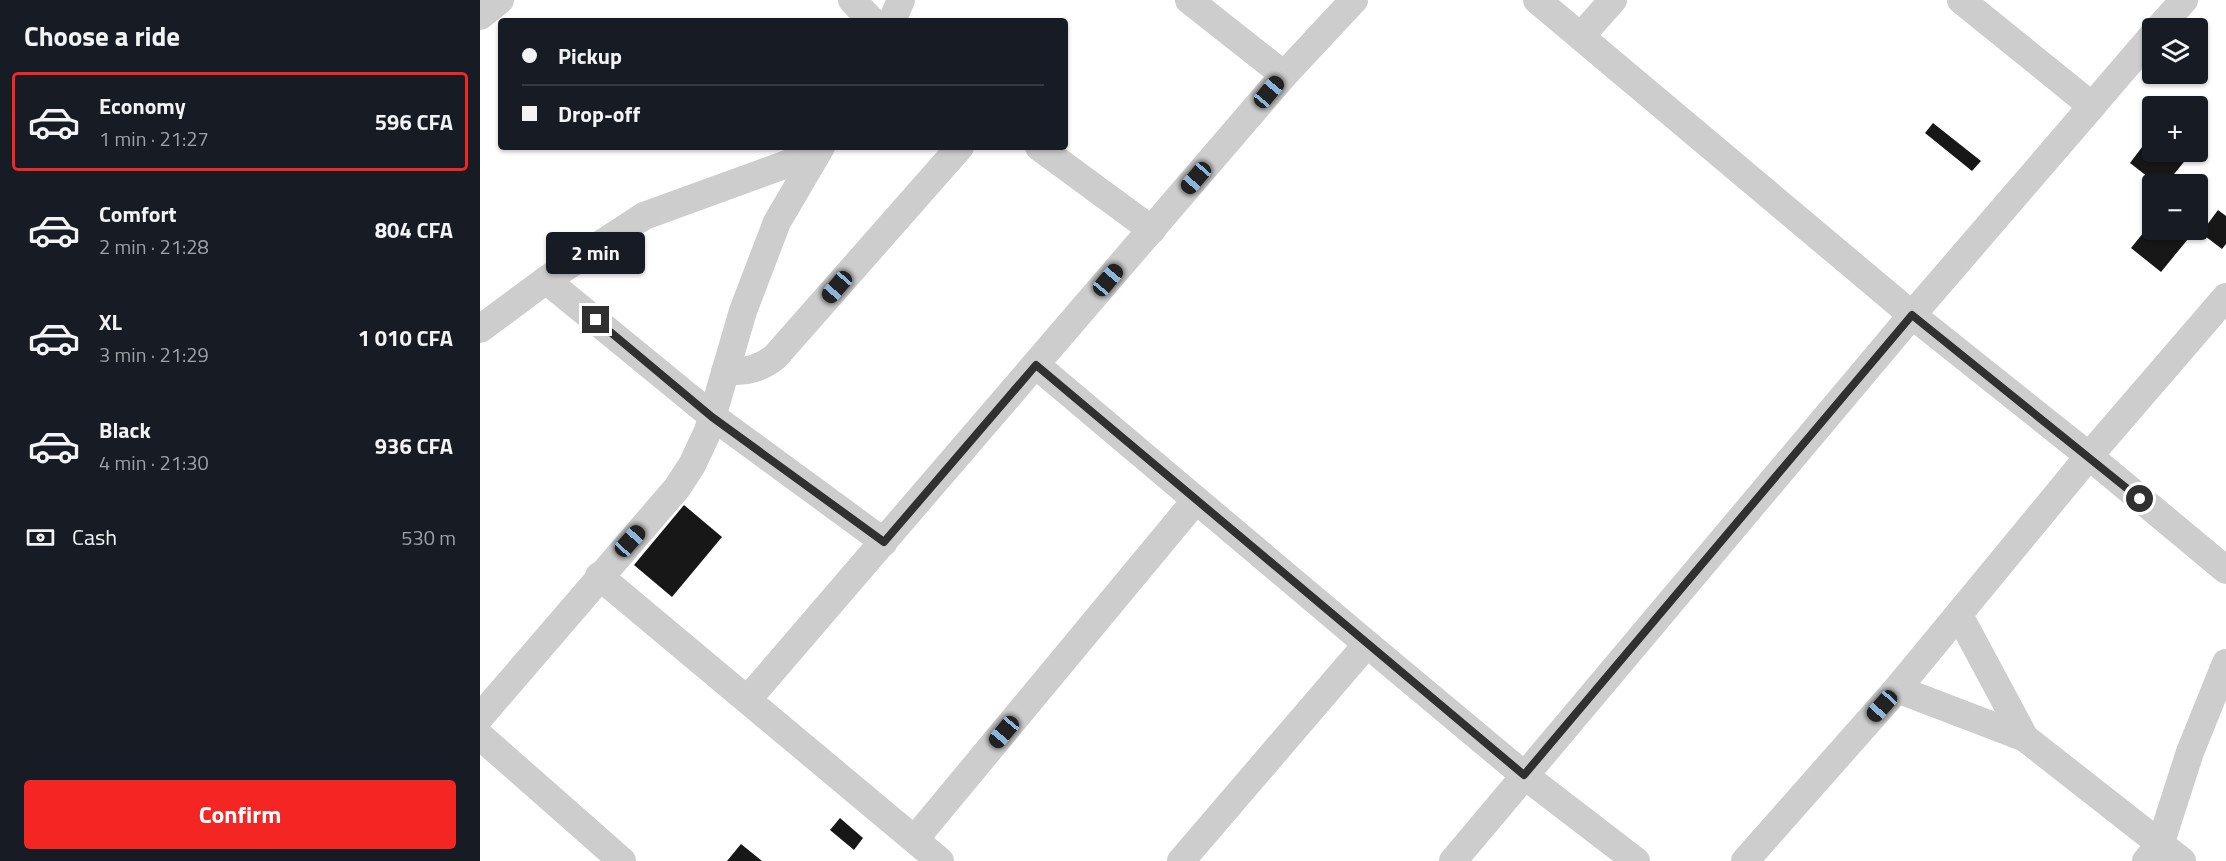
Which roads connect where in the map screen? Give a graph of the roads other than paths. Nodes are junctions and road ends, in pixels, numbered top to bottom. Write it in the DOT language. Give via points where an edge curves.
graph roads {
  1 [pos="500,0"];
  2 [pos="852,0"];
  3 [pos="901,0"];
  4 [pos="1189,0"];
  5 [pos="1354,0"];
  6 [pos="1538,0"];
  7 [pos="1613,0"];
  8 [pos="1960,0"];
  9 [pos="2184,0"];
  10 [pos="480,16"];
  11 [pos="869,18"];
  12 [pos="893,18"];
  13 [pos="2168,18"];
  14 [pos="1581,36"];
  15 [pos="2142,48"];
  16 [pos="1284,75"];
  17 [pos="2092,106"];
  18 [pos="819,150"];
  19 [pos="957,150"];
  20 [pos="1043,150"];
  21 [pos="1152,230"];
  22 [pos="546,280"];
  23 [pos="2226,297"];
  24 [pos="1912,315"];
  25 [pos="480,329"];
  26 [pos="1036,365"];
  27 [pos="725,372"];
  28 [pos="712,417"];
  29 [pos="2089,456"];
  30 [pos="1196,500"];
  31 [pos="884,542"];
  32 [pos="2226,570"];
  33 [pos="599,576"];
  34 [pos="1959,615"];
  35 [pos="1367,644"];
  36 [pos="2226,663"];
  37 [pos="1897,689"];
  38 [pos="748,699"];
  39 [pos="480,717"];
  40 [pos="480,736"];
  41 [pos="2025,738"];
  42 [pos="1524,775"];
  43 [pos="915,839"];
  44 [pos="2163,856"];
  45 [pos="622,861"];
  46 [pos="940,861"];
  47 [pos="1181,861"];
  48 [pos="1453,861"];
  49 [pos="1636,861"];
  50 [pos="1745,861"];
  1 -- 10 [label="street"];
  2 -- 11 [label="street"];
  3 -- 12 [label="street"];
  4 -- 16 [label="street"];
  5 -- 16 [label="street"];
  6 -- 14 [label="street"];
  7 -- 14 [label="street"];
  8 -- 17 [label="street"];
  9 -- 13 [label="street"];
  14 -- 24 [label="street"];
  15 -- 17 [label="street"];
  16 -- 21 [label="street"];
  17 -- 24 [label="street"];
  18 -- 22 [label="street" via="644,216"];
  18 -- 27 [label="street" via="777,222"];
  19 -- 27 [label="street" via="775,357 748,371"];
  20 -- 21 [label="street"];
  21 -- 26 [label="street"];
  22 -- 25 [label="street"];
  22 -- 28 [label="street"];
  23 -- 29 [label="street"];
  24 -- 29 [label="street"];
  24 -- 42 [label="street"];
  26 -- 30 [label="street"];
  26 -- 31 [label="street"];
  27 -- 28 [label="street"];
  28 -- 31 [label="street"];
  28 -- 33 [label="street" via="705,440 677,488"];
  29 -- 32 [label="street"];
  29 -- 34 [label="street"];
  30 -- 35 [label="street"];
  30 -- 43 [label="street"];
  31 -- 38 [label="street"];
  33 -- 38 [label="street"];
  33 -- 39 [label="street"];
  34 -- 37 [label="street"];
  34 -- 41 [label="street"];
  35 -- 42 [label="street"];
  35 -- 47 [label="street"];
  36 -- 44 [label="street" via="2190,752"];
  37 -- 41 [label="street"];
  37 -- 50 [label="street"];
  38 -- 43 [label="street"];
  40 -- 45 [label="street"];
  41 -- 44 [label="street"];
  42 -- 48 [label="street"];
  42 -- 49 [label="street"];
  43 -- 46 [label="street"];
}
